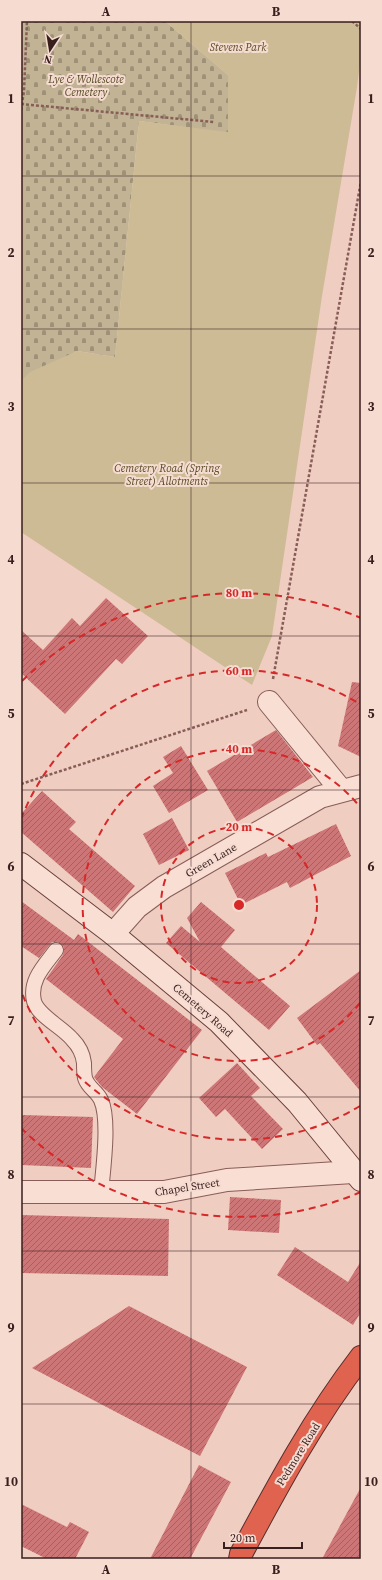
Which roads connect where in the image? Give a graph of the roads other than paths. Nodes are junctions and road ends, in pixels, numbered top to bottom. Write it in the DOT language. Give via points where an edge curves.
graph roads {
  1 [pos="269,702"];
  2 [pos="351,788"];
  3 [pos="21,864"];
  4 [pos="113,934"];
  5 [pos="56,950"];
  6 [pos="357,1176"];
  7 [pos="21,1192"];
  8 [pos="101,1193"];
  9 [pos="361,1357"];
  10 [pos="242,1558"];
  1 -- 2 [label="street, Green Lane"];
  2 -- 4 [label="street, Green Lane" via="320,797 164,887 137,906"];
  3 -- 4 [label="street, Cemetery Road"];
  4 -- 6 [label="street, Cemetery Road" via="219,1022 297,1102"];
  5 -- 8 [label="lane" via="36,978 33,988 34,1000 37,1008 71,1037 78,1047 84,1061 84,1077 88,1086 100,1098 106,1117"];
  6 -- 8 [label="street, Chapel Street" via="227,1180 164,1192"];
  7 -- 8 [label="street, Chapel Street"];
  9 -- 10 [label="highway, Pedmore Road" via="281,1480"];
}
